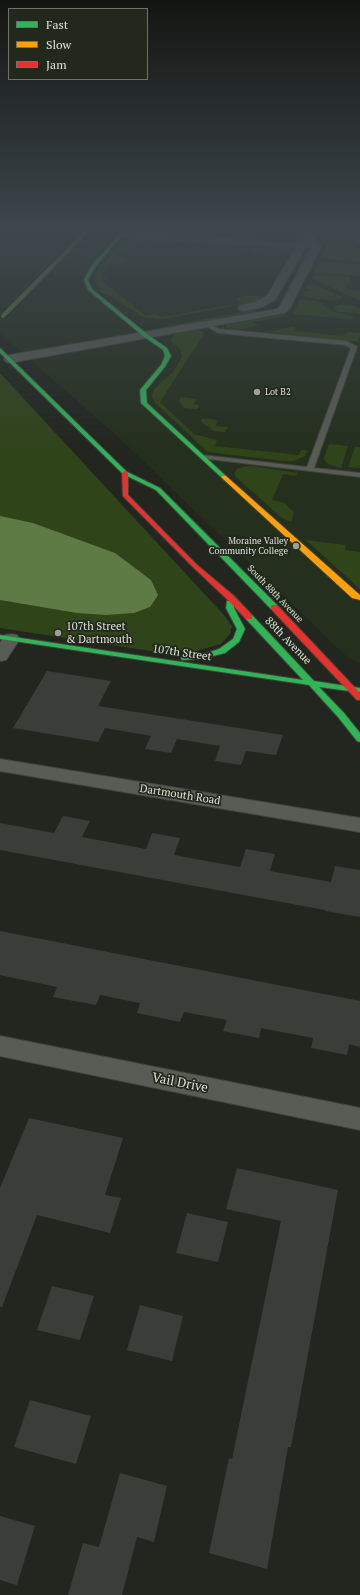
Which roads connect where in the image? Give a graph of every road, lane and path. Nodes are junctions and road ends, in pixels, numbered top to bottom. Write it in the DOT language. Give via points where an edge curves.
graph roads {
  1 [pos="106,302"];
  2 [pos="263,302"];
  3 [pos="272,302"];
  4 [pos="288,302"];
  5 [pos="251,317"];
  6 [pos="208,325"];
  7 [pos="135,326"];
  8 [pos="103,331"];
  9 [pos="145,335"];
  10 [pos="13,346"];
  11 [pos="0,349"];
  12 [pos="10,359"];
  13 [pos="202,457"];
  14 [pos="310,469"];
  15 [pos="126,472"];
  16 [pos="360,475"];
  17 [pos="231,598"];
  18 [pos="360,598"];
  19 [pos="6,638"];
  20 [pos="0,656"];
  21 [pos="141,659"];
  22 [pos="312,684"];
  23 [pos="350,689"];
  24 [pos="360,690"];
  25 [pos="360,698"];
  26 [pos="360,740"];
  27 [pos="0,765"];
  28 [pos="360,825"];
  29 [pos="0,1046"];
  30 [pos="360,1120"];
  1 -- 7 [label="street"];
  2 -- 7 [label="street"];
  3 -- 5 [label="street" via="270,309"];
  4 -- 5 [label="street" via="285,308 275,313"];
  5 -- 6 [label="street"];
  6 -- 9 [label="street"];
  6 -- 14 [label="lane" via="218,331 346,343 354,346"];
  7 -- 8 [label="street"];
  7 -- 9 [label="street"];
  9 -- 12 [label="street"];
  9 -- 13 [label="street" via="165,349 168,356 143,390 144,403"];
  10 -- 11 [label="street"];
  11 -- 12 [label="street"];
  12 -- 15 [label="street, South 88th Avenue"];
  13 -- 14 [label="lane"];
  13 -- 18 [label="street"];
  14 -- 16 [label="lane"];
  15 -- 17 [label="street, 88th Avenue" via="125,495 194,565"];
  15 -- 23 [label="street, South 88th Avenue" via="158,489 312,646"];
  17 -- 21 [label="street" via="230,608 240,628 236,640 230,646 201,657"];
  17 -- 22 [label="street, 88th Avenue"];
  19 -- 20 [label="street"];
  19 -- 21 [label="street, 107th Street"];
  21 -- 22 [label="street, 107th Street"];
  22 -- 23 [label="street, 107th Street"];
  22 -- 26 [label="street, 88th Avenue"];
  23 -- 24 [label="street, 107th Street"];
  23 -- 25 [label="street"];
  27 -- 28 [label="street, Dartmouth Road"];
  29 -- 30 [label="street, Vail Drive"];
}
